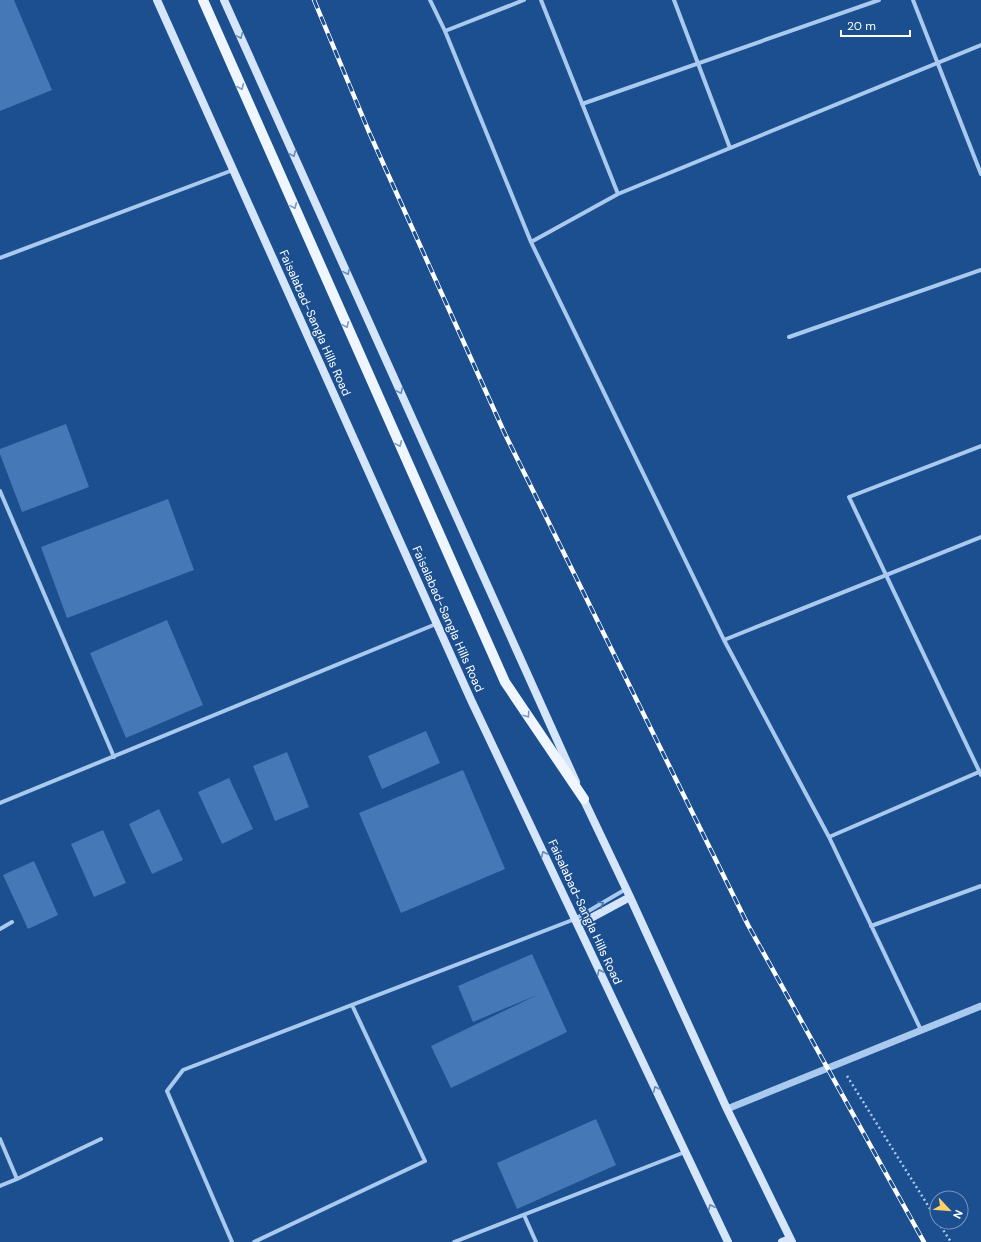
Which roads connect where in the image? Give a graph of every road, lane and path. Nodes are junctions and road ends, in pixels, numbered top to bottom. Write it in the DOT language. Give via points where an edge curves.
graph roads {
  1 [pos="158,0"];
  2 [pos="203,0"];
  3 [pos="224,0"];
  4 [pos="430,0"];
  5 [pos="524,0"];
  6 [pos="541,0"];
  7 [pos="674,0"];
  8 [pos="879,0"];
  9 [pos="913,0"];
  10 [pos="445,31"];
  11 [pos="981,46"];
  12 [pos="698,63"];
  13 [pos="938,63"];
  14 [pos="582,104"];
  15 [pos="730,148"];
  16 [pos="234,170"];
  17 [pos="981,174"];
  18 [pos="618,194"];
  19 [pos="531,242"];
  20 [pos="0,258"];
  21 [pos="981,270"];
  22 [pos="789,337"];
  23 [pos="981,446"];
  24 [pos="0,491"];
  25 [pos="981,537"];
  26 [pos="886,575"];
  27 [pos="437,624"];
  28 [pos="724,640"];
  29 [pos="114,756"];
  30 [pos="980,773"];
  31 [pos="584,799"];
  32 [pos="0,803"];
  33 [pos="829,837"];
  34 [pos="981,886"];
  35 [pos="628,893"];
  36 [pos="12,922"];
  37 [pos="576,922"];
  38 [pos="871,926"];
  39 [pos="0,929"];
  40 [pos="352,1005"];
  41 [pos="981,1006"];
  42 [pos="921,1030"];
  43 [pos="840,1063"];
  44 [pos="727,1108"];
  45 [pos="101,1138"];
  46 [pos="0,1139"];
  47 [pos="685,1152"];
  48 [pos="17,1179"];
  49 [pos="0,1186"];
  50 [pos="929,1206"];
  51 [pos="524,1215"];
  52 [pos="944,1230"];
  53 [pos="791,1240"];
  54 [pos="232,1242"];
  55 [pos="254,1242"];
  56 [pos="454,1242"];
  57 [pos="536,1242"];
  58 [pos="728,1242"];
  59 [pos="782,1242"];
  60 [pos="951,1242"];
  1 -- 16 [label="main road, Faisalabad-Sangla Hills Road"];
  2 -- 31 [label="main road, one-way" via="505,682"];
  3 -- 31 [label="main road, one-way"];
  4 -- 10 [label="street"];
  5 -- 10 [label="street"];
  6 -- 14 [label="street"];
  7 -- 12 [label="street"];
  8 -- 12 [label="street"];
  9 -- 13 [label="street"];
  10 -- 19 [label="street"];
  11 -- 13 [label="street"];
  12 -- 14 [label="street"];
  12 -- 15 [label="street"];
  13 -- 15 [label="street"];
  13 -- 17 [label="street"];
  14 -- 18 [label="street"];
  15 -- 18 [label="street"];
  16 -- 20 [label="street"];
  16 -- 27 [label="main road, Faisalabad-Sangla Hills Road"];
  18 -- 19 [label="street"];
  19 -- 28 [label="street"];
  21 -- 22 [label="street"];
  23 -- 26 [label="street" via="849,497"];
  24 -- 29 [label="street"];
  25 -- 26 [label="street"];
  26 -- 28 [label="street"];
  26 -- 30 [label="street"];
  27 -- 29 [label="street"];
  37 -- 27 [label="main road, Faisalabad-Sangla Hills Road, one-way"];
  28 -- 33 [label="street"];
  29 -- 32 [label="street"];
  30 -- 33 [label="street"];
  31 -- 35 [label="main road"];
  33 -- 38 [label="street"];
  34 -- 38 [label="street"];
  35 -- 37 [label="main road"];
  35 -- 44 [label="main road"];
  36 -- 39 [label="street"];
  37 -- 40 [label="street"];
  47 -- 37 [label="main road, Faisalabad-Sangla Hills Road, one-way"];
  38 -- 42 [label="street"];
  40 -- 54 [label="street" via="183,1070 167,1091"];
  40 -- 55 [label="street" via="425,1161"];
  41 -- 42 [label="street"];
  42 -- 43 [label="street"];
  43 -- 44 [label="street"];
  43 -- 50 [label="path"];
  44 -- 53 [label="main road"];
  45 -- 48 [label="street"];
  46 -- 48 [label="street"];
  47 -- 51 [label="street"];
  58 -- 47 [label="main road, Faisalabad-Sangla Hills Road, one-way"];
  48 -- 49 [label="street"];
  51 -- 56 [label="street"];
  51 -- 57 [label="street"];
  52 -- 60 [label="path"];
  53 -- 59 [label="main road"];
}
